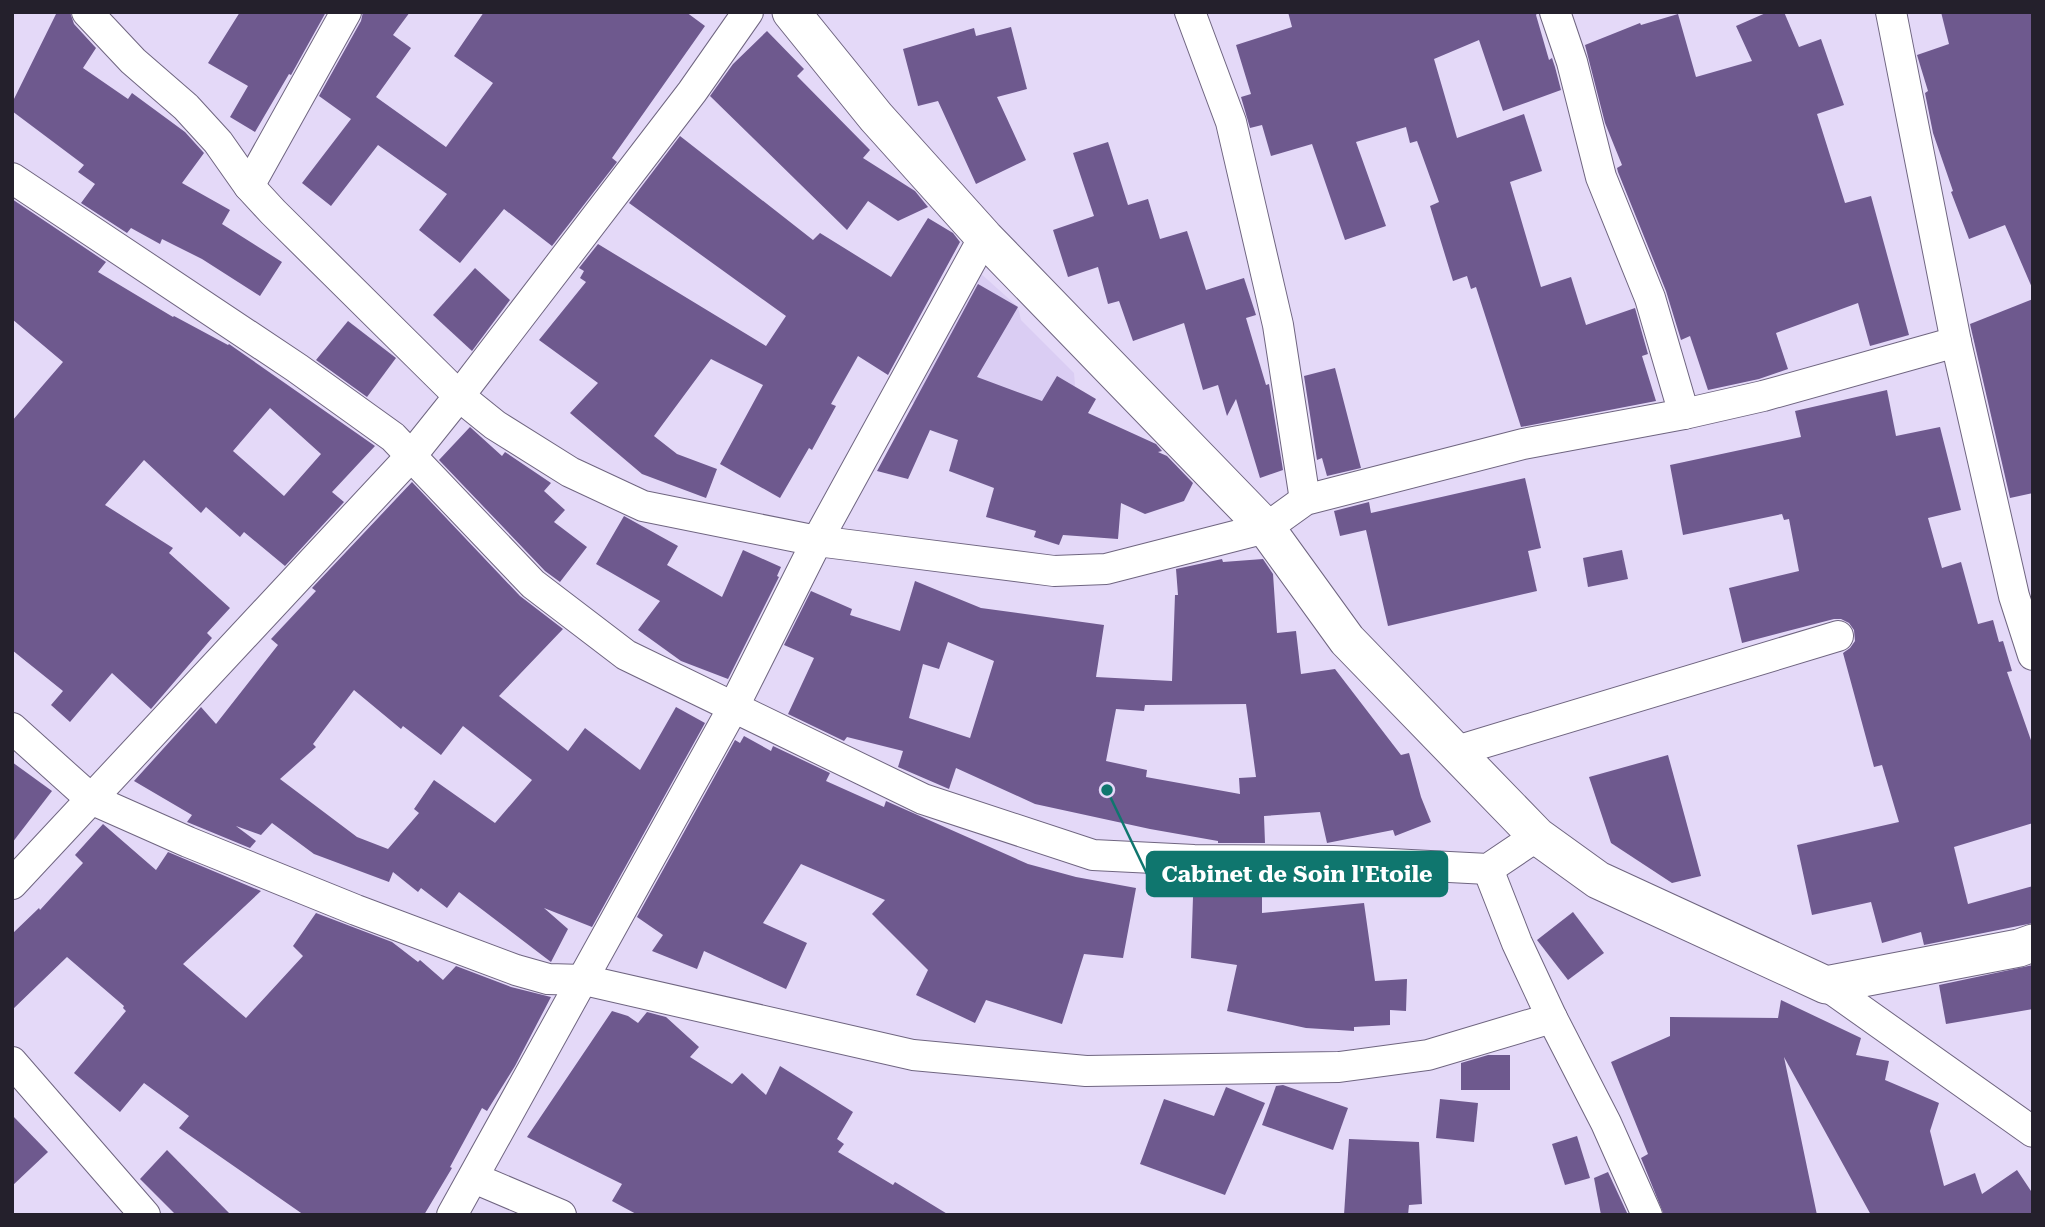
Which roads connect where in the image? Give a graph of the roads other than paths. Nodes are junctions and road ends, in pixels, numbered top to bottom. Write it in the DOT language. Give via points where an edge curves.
graph roads {
  1 [pos="87,12"];
  2 [pos="346,12"];
  3 [pos="748,12"];
  4 [pos="791,12"];
  5 [pos="1190,12"];
  6 [pos="1555,12"];
  7 [pos="1891,12"];
  8 [pos="12,178"];
  9 [pos="249,186"];
  10 [pos="984,237"];
  11 [pos="1956,342"];
  12 [pos="459,396"];
  13 [pos="1684,414"];
  14 [pos="411,456"];
  15 [pos="1304,500"];
  16 [pos="1266,528"];
  17 [pos="817,541"];
  18 [pos="1838,636"];
  19 [pos="2033,655"];
  20 [pos="733,708"];
  21 [pos="12,728"];
  22 [pos="1453,752"];
  23 [pos="91,799"];
  24 [pos="1537,836"];
  25 [pos="1488,869"];
  26 [pos="12,884"];
  27 [pos="2033,943"];
  28 [pos="584,980"];
  29 [pos="1826,985"];
  30 [pos="1552,1018"];
  31 [pos="12,1062"];
  32 [pos="2033,1132"];
  33 [pos="474,1178"];
  34 [pos="145,1215"];
  35 [pos="452,1215"];
  36 [pos="561,1215"];
  37 [pos="1647,1215"];
  1 -- 9 [label="street" via="133,61 187,107"];
  2 -- 9 [label="street"];
  3 -- 12 [label="street"];
  4 -- 10 [label="street" via="876,117"];
  5 -- 15 [label="street" via="1231,122 1278,325"];
  6 -- 13 [label="street" via="1601,177 1650,298"];
  7 -- 11 [label="street"];
  8 -- 14 [label="street" via="307,376 393,437"];
  9 -- 12 [label="street"];
  10 -- 16 [label="street"];
  10 -- 17 [label="street"];
  11 -- 13 [label="street"];
  11 -- 19 [label="street" via="2014,596"];
  12 -- 14 [label="street"];
  12 -- 17 [label="street" via="495,425 570,472 643,506"];
  13 -- 15 [label="street" via="1523,444"];
  14 -- 20 [label="street" via="533,584 626,655"];
  14 -- 23 [label="street"];
  15 -- 16 [label="street"];
  16 -- 17 [label="street" via="1106,569 1054,571"];
  16 -- 22 [label="street" via="1347,640"];
  17 -- 20 [label="street"];
  18 -- 22 [label="street"];
  20 -- 25 [label="street" via="923,799 1093,855"];
  20 -- 28 [label="street"];
  21 -- 23 [label="street"];
  22 -- 24 [label="street"];
  23 -- 26 [label="street"];
  23 -- 28 [label="street" via="279,879 504,965 548,979"];
  24 -- 25 [label="street"];
  24 -- 29 [label="street" via="1598,880"];
  25 -- 30 [label="street"];
  27 -- 29 [label="street"];
  28 -- 30 [label="street" via="913,1055 1086,1071 1339,1067 1428,1055"];
  28 -- 33 [label="street"];
  29 -- 32 [label="street"];
  30 -- 37 [label="street"];
  31 -- 34 [label="street"];
  33 -- 35 [label="street"];
  33 -- 36 [label="street"];
}
